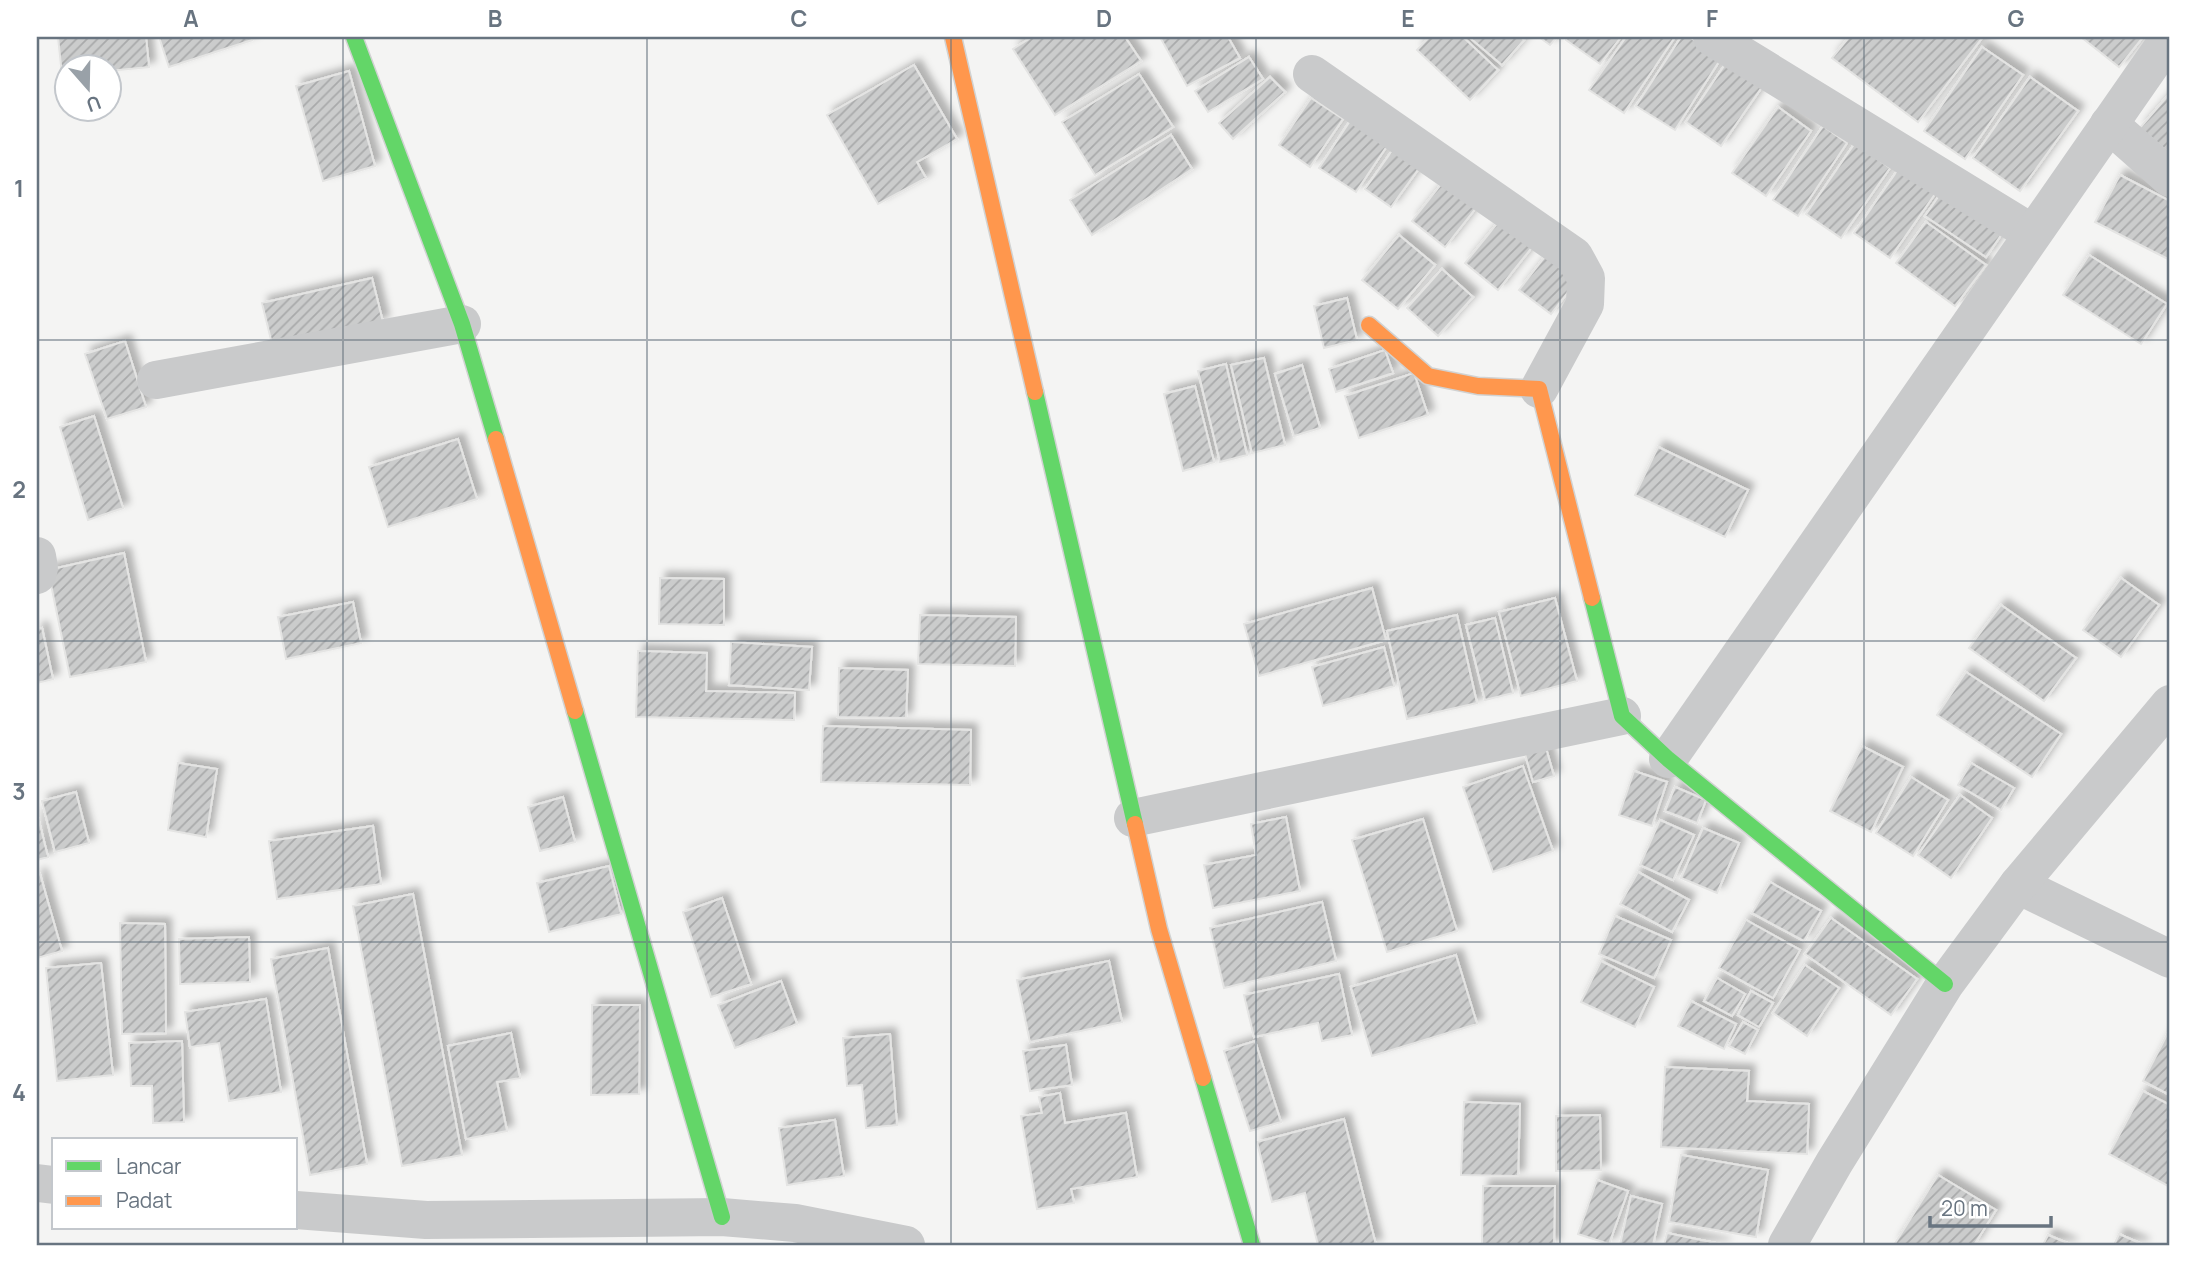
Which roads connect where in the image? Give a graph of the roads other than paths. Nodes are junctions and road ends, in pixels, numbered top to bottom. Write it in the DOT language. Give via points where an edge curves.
graph roads {
  1 [pos="354,37"];
  2 [pos="953,37"];
  3 [pos="1712,37"];
  4 [pos="2170,37"];
  5 [pos="1312,74"];
  6 [pos="2109,124"];
  7 [pos="2170,178"];
  8 [pos="2032,233"];
  9 [pos="462,324"];
  10 [pos="1369,324"];
  11 [pos="156,380"];
  12 [pos="1539,389"];
  13 [pos="37,556"];
  14 [pos="37,575"];
  15 [pos="2170,704"];
  16 [pos="1622,716"];
  17 [pos="1668,759"];
  18 [pos="1133,818"];
  19 [pos="2018,885"];
  20 [pos="2170,959"];
  21 [pos="1945,984"];
  22 [pos="298,1210"];
  23 [pos="722,1217"];
  24 [pos="797,1234"];
  25 [pos="906,1245"];
  26 [pos="1252,1245"];
  27 [pos="1787,1245"];
  1 -- 9 [label="street"];
  2 -- 18 [label="street"];
  3 -- 8 [label="street"];
  4 -- 6 [label="street"];
  5 -- 12 [label="street" via="1574,256 1586,278 1585,304"];
  6 -- 7 [label="street"];
  6 -- 8 [label="street"];
  8 -- 17 [label="street"];
  9 -- 11 [label="street"];
  9 -- 23 [label="street"];
  10 -- 12 [label="street" via="1428,376 1478,386"];
  12 -- 16 [label="street"];
  13 -- 14 [label="street"];
  15 -- 19 [label="street"];
  16 -- 17 [label="street"];
  16 -- 18 [label="street"];
  17 -- 21 [label="street"];
  18 -- 26 [label="street" via="1159,929"];
  19 -- 20 [label="street"];
  19 -- 21 [label="street"];
  21 -- 27 [label="street"];
  22 -- 23 [label="street" via="426,1220"];
  23 -- 24 [label="street"];
  24 -- 25 [label="street"];
}
